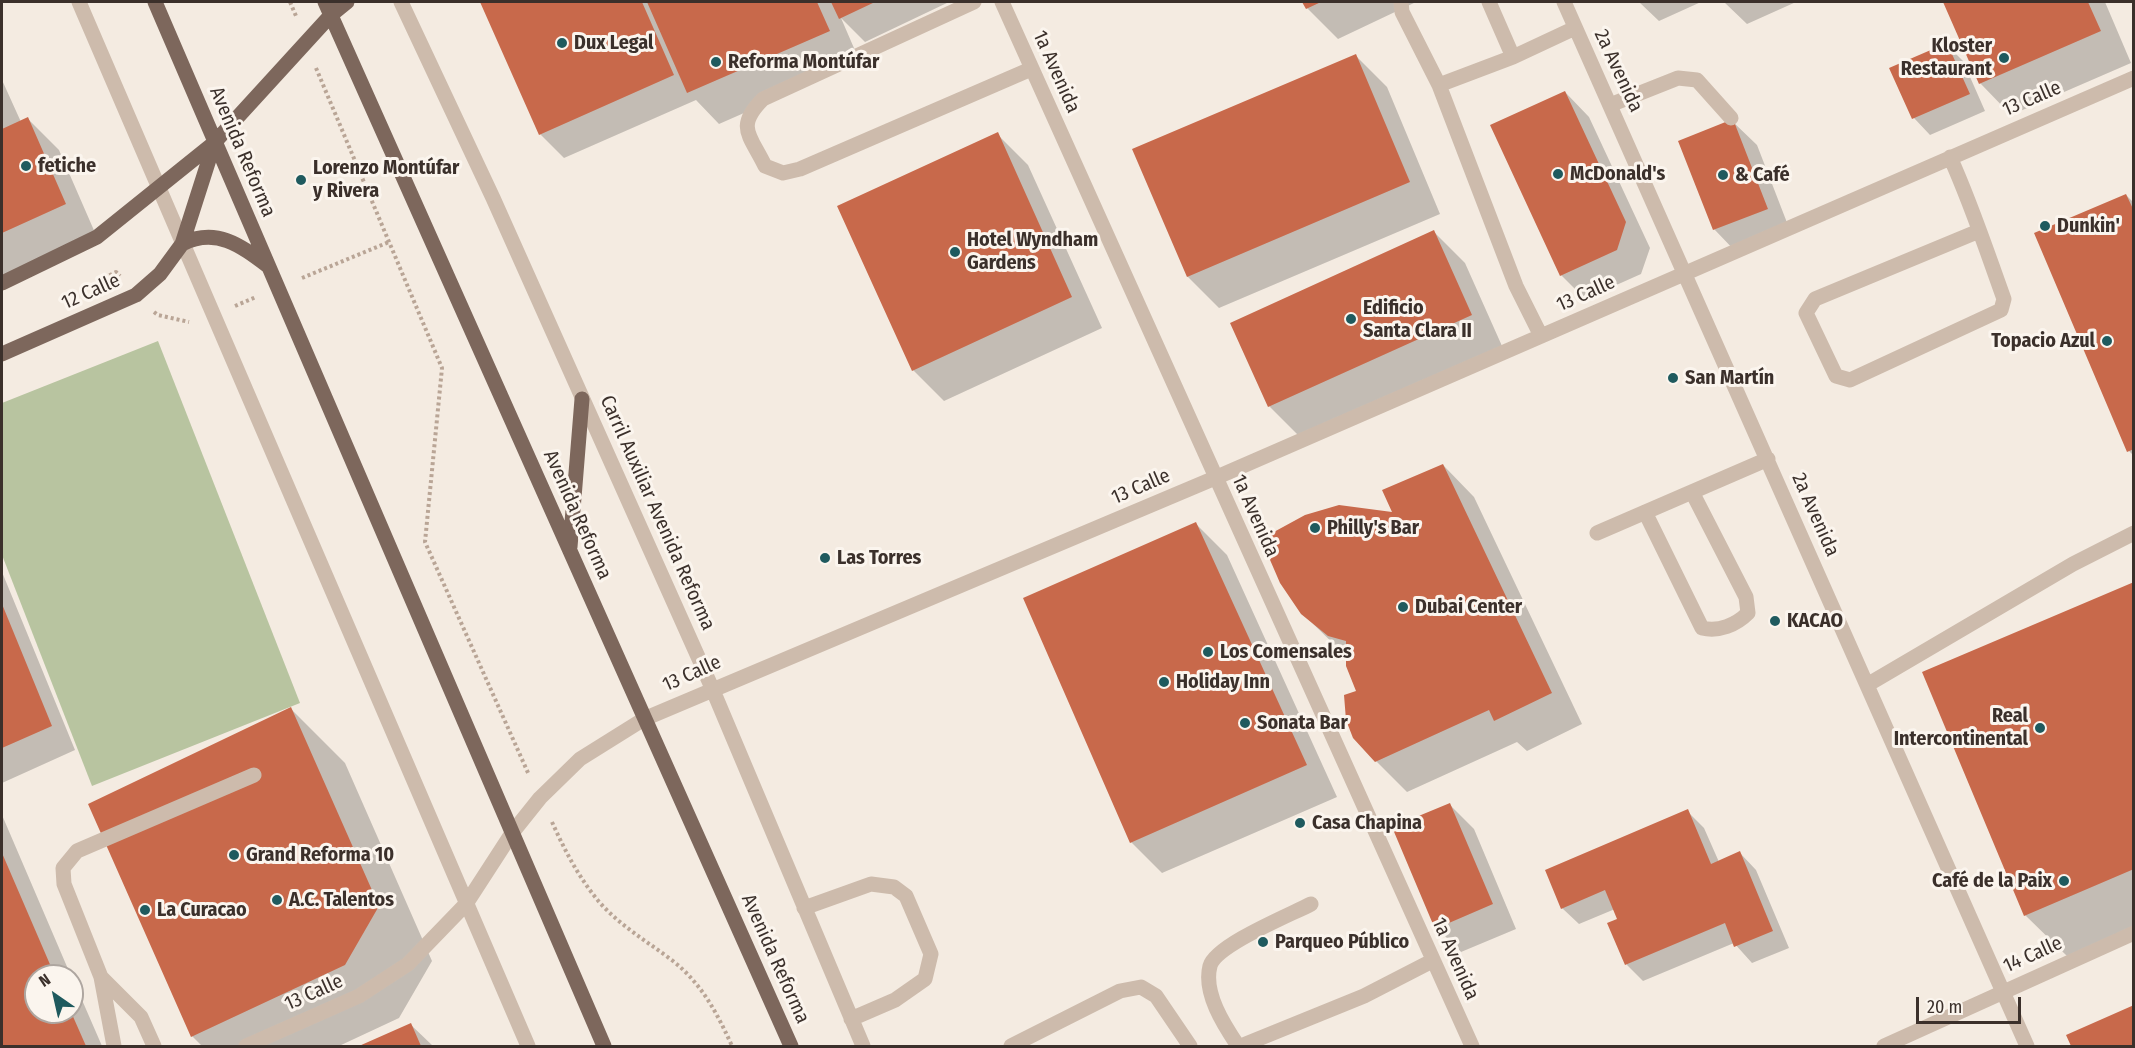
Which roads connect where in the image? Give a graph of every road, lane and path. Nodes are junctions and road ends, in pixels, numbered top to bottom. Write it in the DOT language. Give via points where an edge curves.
graph roads {
  1 [pos="79,2"];
  2 [pos="155,2"];
  3 [pos="290,2"];
  4 [pos="347,2"];
  5 [pos="401,2"];
  6 [pos="974,2"];
  7 [pos="1002,2"];
  8 [pos="1401,2"];
  9 [pos="1489,2"];
  10 [pos="1564,2"];
  11 [pos="328,8"];
  12 [pos="1575,28"];
  13 [pos="307,41"];
  14 [pos="1513,57"];
  15 [pos="1032,69"];
  16 [pos="2133,78"];
  17 [pos="1439,85"];
  18 [pos="1610,105"];
  19 [pos="1731,118"];
  20 [pos="214,143"];
  21 [pos="1950,157"];
  22 [pos="159,188"];
  23 [pos="1979,231"];
  24 [pos="389,242"];
  25 [pos="182,244"];
  26 [pos="269,267"];
  27 [pos="1686,273"];
  28 [pos="2,283"];
  29 [pos="278,288"];
  30 [pos="136,295"];
  31 [pos="212,315"];
  32 [pos="1542,336"];
  33 [pos="2,354"];
  34 [pos="582,399"];
  35 [pos="1768,459"];
  36 [pos="1215,478"];
  37 [pos="1692,492"];
  38 [pos="1645,512"];
  39 [pos="1598,533"];
  40 [pos="2133,534"];
  41 [pos="570,550"];
  42 [pos="1867,685"];
  43 [pos="712,688"];
  44 [pos="644,718"];
  45 [pos="254,775"];
  46 [pos="540,798"];
  47 [pos="512,833"];
  48 [pos="466,904"];
  49 [pos="1311,904"];
  50 [pos="804,908"];
  51 [pos="2133,933"];
  52 [pos="1432,961"];
  53 [pos="101,977"];
  54 [pos="2003,992"];
  55 [pos="851,1019"];
  56 [pos="114,1047"];
  57 [pos="154,1047"];
  58 [pos="246,1047"];
  59 [pos="528,1047"];
  60 [pos="604,1047"];
  61 [pos="732,1047"];
  62 [pos="791,1047"];
  63 [pos="863,1047"];
  64 [pos="1011,1047"];
  65 [pos="1190,1047"];
  66 [pos="1239,1047"];
  67 [pos="1472,1047"];
  68 [pos="1884,1047"];
  69 [pos="2027,1047"];
  1 -- 22 [label="street"];
  2 -- 20 [label="main road, Avenida Reforma"];
  3 -- 13 [label="path"];
  4 -- 11 [label="main road, 12 Calle"];
  5 -- 34 [label="street, Carril Auxiliar Avenida Reforma"];
  6 -- 15 [label="street" via="764,99 749,113 746,127 765,166 783,173 800,169"];
  7 -- 15 [label="street, 1a Avenida"];
  8 -- 17 [label="street" via="1402,12"];
  9 -- 14 [label="street"];
  10 -- 12 [label="street, 2a Avenida"];
  11 -- 13 [label="main road, 12 Calle"];
  11 -- 41 [label="main road, Avenida Reforma"];
  12 -- 14 [label="street"];
  12 -- 18 [label="street, 2a Avenida"];
  13 -- 20 [label="main road, 12 Calle"];
  13 -- 24 [label="path"];
  14 -- 17 [label="street"];
  15 -- 36 [label="street, 1a Avenida"];
  16 -- 21 [label="street, 13 Calle"];
  17 -- 32 [label="street" via="1516,286"];
  18 -- 19 [label="street" via="1678,78 1697,80"];
  18 -- 27 [label="street, 2a Avenida"];
  20 -- 22 [label="main road, 12 Calle"];
  20 -- 25 [label="main road, 12 Calle"];
  20 -- 26 [label="main road, Avenida Reforma"];
  21 -- 23 [label="street"];
  21 -- 27 [label="street, 13 Calle"];
  22 -- 25 [label="street"];
  22 -- 28 [label="main road, 12 Calle" via="97,237"];
  23 -- 23 [label="street" via="2004,299 2001,310 1850,380 1836,376 1806,313 1815,299"];
  24 -- 29 [label="path"];
  24 -- 46 [label="path" via="442,368 425,542"];
  25 -- 26 [label="main road" via="196,237 218,236 241,246"];
  25 -- 30 [label="main road, 12 Calle" via="160,274"];
  25 -- 31 [label="street"];
  26 -- 29 [label="main road, Avenida Reforma"];
  27 -- 32 [label="street, 13 Calle"];
  27 -- 35 [label="street, 2a Avenida"];
  29 -- 31 [label="path"];
  29 -- 47 [label="main road, Avenida Reforma"];
  30 -- 31 [label="path" via="158,315 193,323"];
  30 -- 33 [label="main road, 12 Calle"];
  31 -- 48 [label="street"];
  32 -- 36 [label="street, 13 Calle"];
  34 -- 41 [label="main road"];
  34 -- 43 [label="street, Carril Auxiliar Avenida Reforma"];
  35 -- 37 [label="street"];
  35 -- 42 [label="street, 2a Avenida"];
  36 -- 43 [label="street, 13 Calle"];
  36 -- 52 [label="street, 1a Avenida"];
  37 -- 38 [label="street"];
  37 -- 38 [label="street" via="1746,597 1748,613 1739,622 1713,631 1702,628"];
  38 -- 39 [label="street"];
  40 -- 42 [label="street" via="2073,564"];
  41 -- 44 [label="main road, Avenida Reforma"];
  42 -- 54 [label="street, 2a Avenida"];
  43 -- 44 [label="street, 13 Calle"];
  43 -- 50 [label="street, Carril Auxiliar Avenida Reforma"];
  44 -- 46 [label="street, 13 Calle" via="580,759"];
  44 -- 62 [label="main road, Avenida Reforma"];
  45 -- 53 [label="street" via="77,851 63,867 64,884"];
  46 -- 47 [label="street, 13 Calle"];
  46 -- 61 [label="path" via="565,850 601,903 626,928 688,975 716,1010"];
  47 -- 48 [label="street, 13 Calle"];
  47 -- 60 [label="main road, Avenida Reforma"];
  48 -- 58 [label="street, 13 Calle" via="408,964 369,990"];
  48 -- 59 [label="street"];
  49 -- 66 [label="street" via="1222,950 1210,963 1208,981 1220,1018"];
  50 -- 55 [label="street, Carril Auxiliar Avenida Reforma"];
  50 -- 55 [label="street" via="870,884 894,887 906,896 931,954 925,979 896,1000"];
  51 -- 54 [label="street, 14 Calle"];
  52 -- 66 [label="street" via="1364,996"];
  52 -- 67 [label="street, 1a Avenida"];
  53 -- 56 [label="street"];
  53 -- 57 [label="street" via="141,1017"];
  54 -- 68 [label="street, 14 Calle"];
  54 -- 69 [label="street, 2a Avenida"];
  55 -- 63 [label="street, Carril Auxiliar Avenida Reforma"];
  64 -- 65 [label="street" via="1120,991 1141,987 1156,996"];
}
